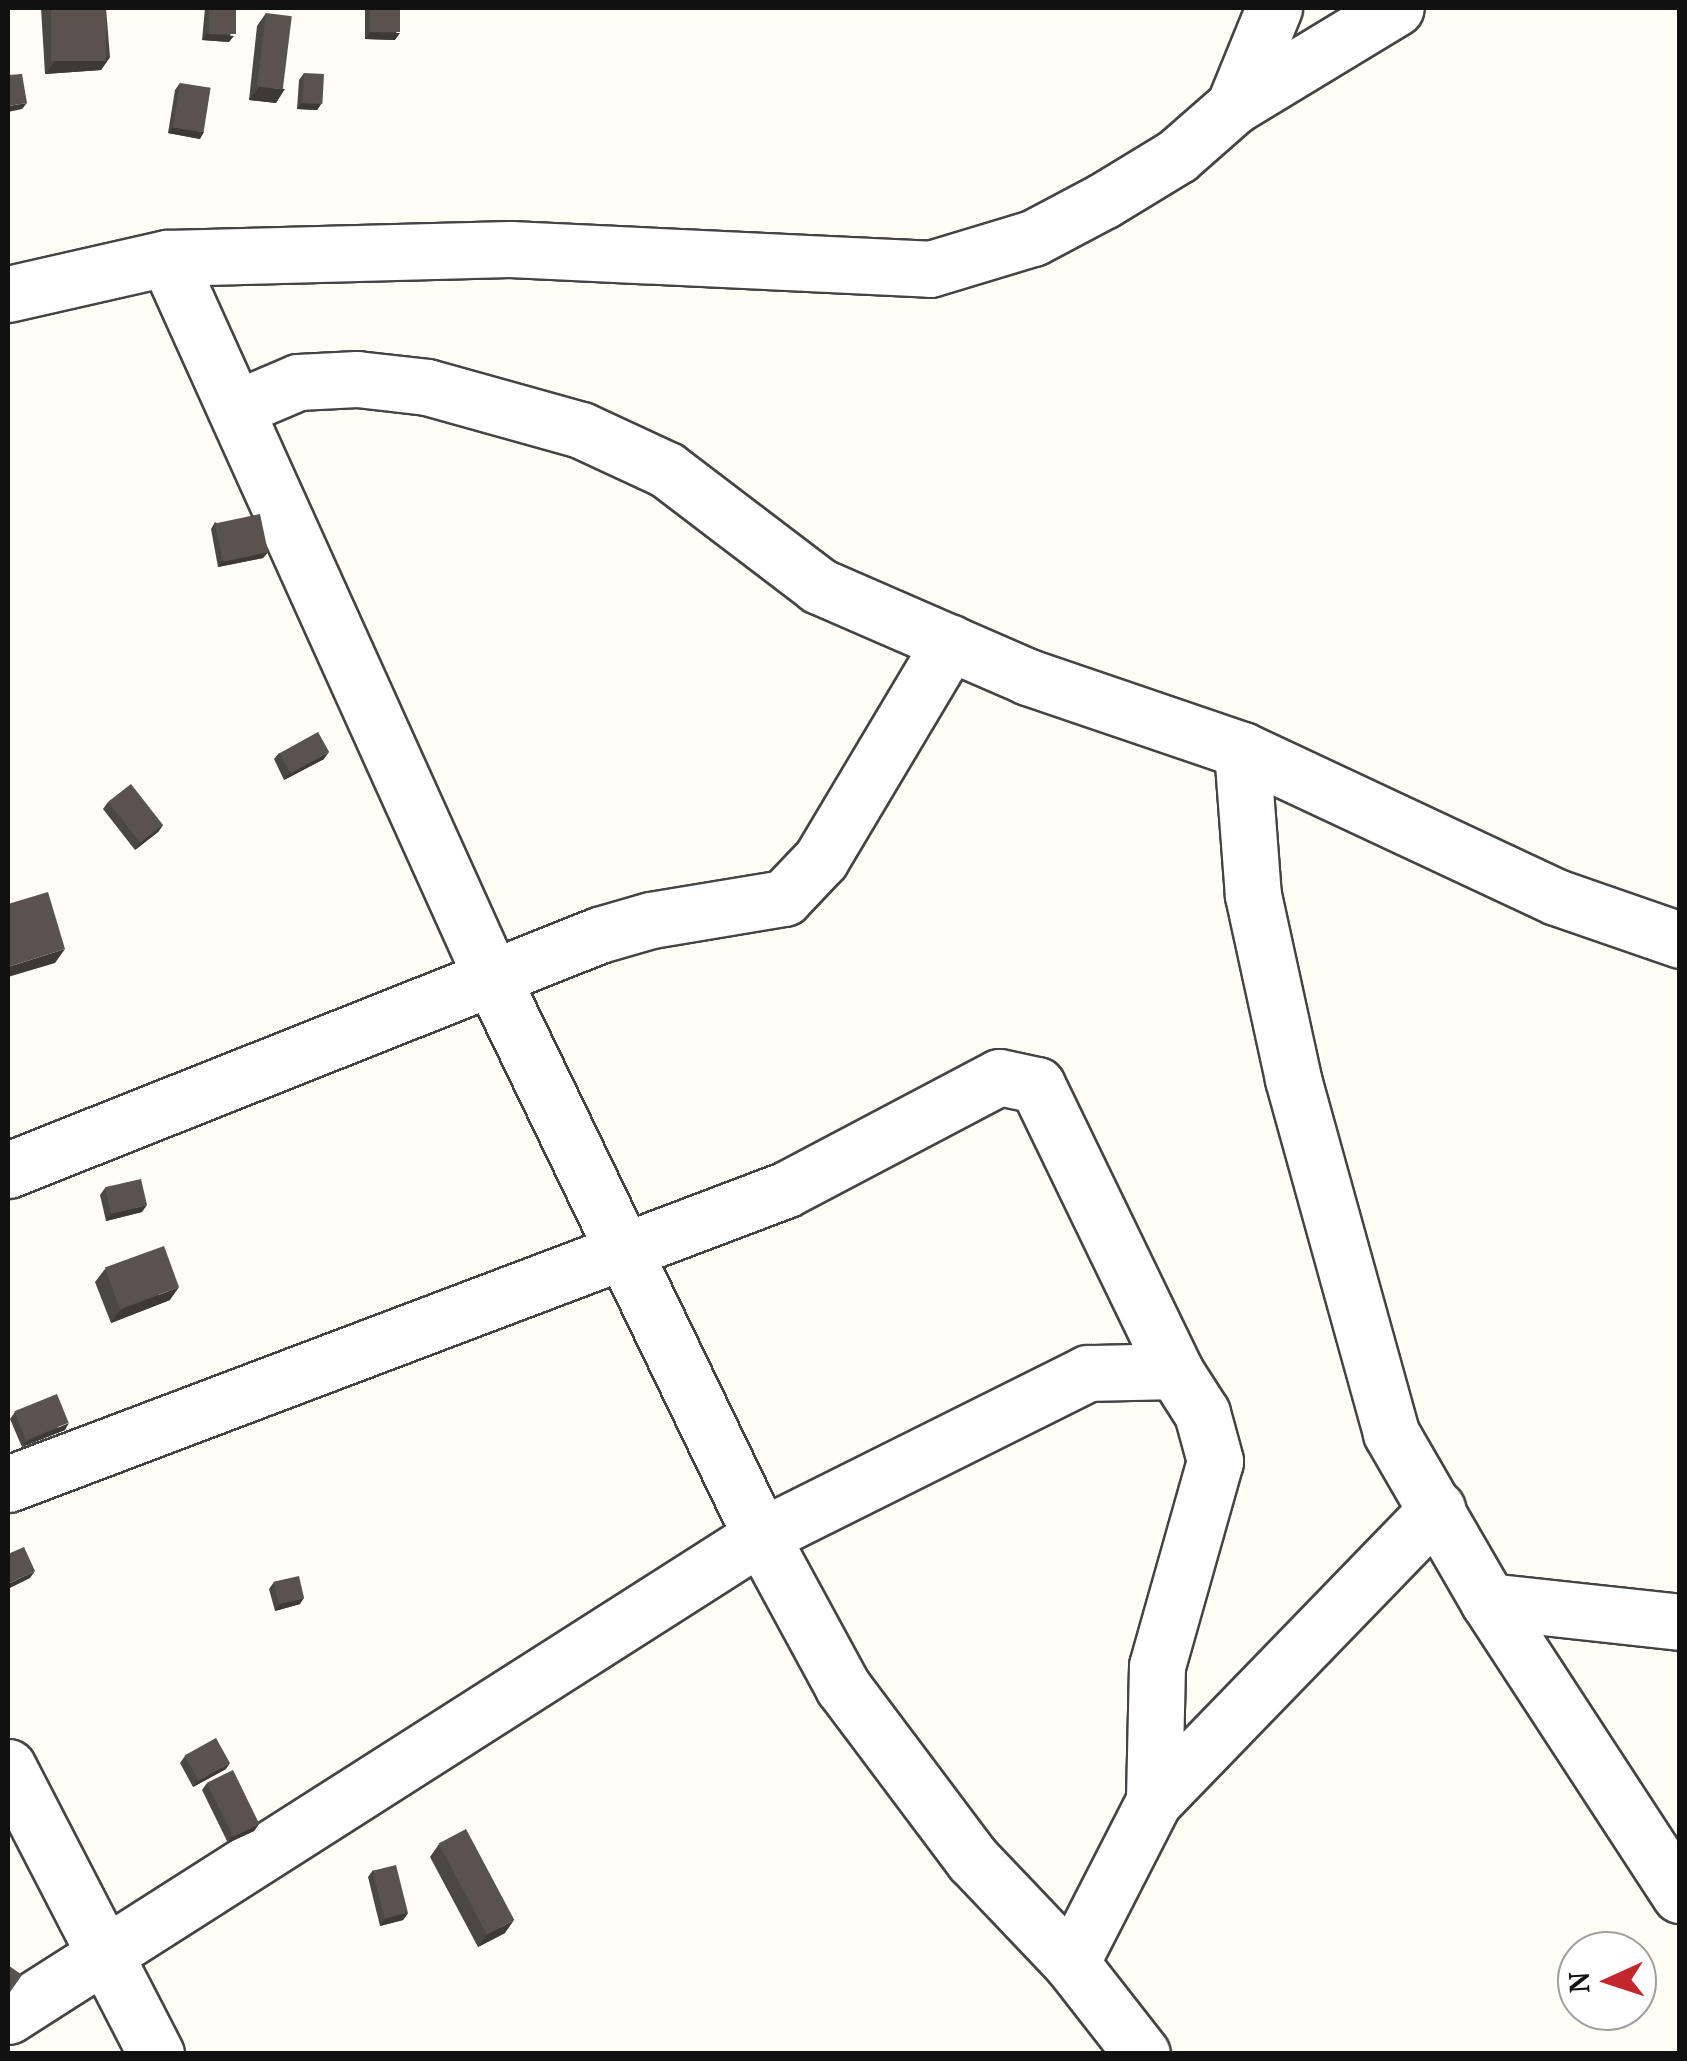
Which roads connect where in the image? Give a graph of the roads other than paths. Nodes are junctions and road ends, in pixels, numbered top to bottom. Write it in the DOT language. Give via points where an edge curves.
graph roads {
  1 [pos="1274,8"];
  2 [pos="1396,8"];
  3 [pos="1234,106"];
  4 [pos="167,258"];
  5 [pos="8,294"];
  6 [pos="237,408"];
  7 [pos="950,644"];
  8 [pos="1242,750"];
  9 [pos="1680,940"];
  10 [pos="491,976"];
  11 [pos="8,1170"];
  12 [pos="627,1247"];
  13 [pos="1133,1282"];
  14 [pos="1175,1371"];
  15 [pos="1088,1372"];
  16 [pos="8,1484"];
  17 [pos="1437,1509"];
  18 [pos="761,1536"];
  19 [pos="1488,1601"];
  20 [pos="1680,1622"];
  21 [pos="8,1767"];
  22 [pos="1154,1801"];
  23 [pos="1680,1895"];
  24 [pos="104,1952"];
  25 [pos="1071,1963"];
  26 [pos="8,2016"];
  27 [pos="156,2054"];
  28 [pos="1142,2054"];
  1 -- 3 [label="street"];
  2 -- 3 [label="street"];
  3 -- 4 [label="street" via="1177,156 1103,201 1032,238 930,269 510,250"];
  4 -- 5 [label="street"];
  4 -- 6 [label="street"];
  6 -- 7 [label="street" via="298,382 357,378 426,388 581,430 667,470 819,586"];
  6 -- 10 [label="street"];
  7 -- 8 [label="street"];
  7 -- 10 [label="street" via="805,883 784,898 651,920"];
  8 -- 9 [label="street" via="1556,897"];
  8 -- 17 [label="street" via="1253,895 1293,1079 1391,1433"];
  10 -- 11 [label="street"];
  10 -- 12 [label="street"];
  12 -- 13 [label="street" via="785,1190 999,1077 1037,1085"];
  12 -- 16 [label="street"];
  12 -- 18 [label="street"];
  13 -- 14 [label="street"];
  13 -- 15 [label="street"];
  14 -- 15 [label="street"];
  14 -- 22 [label="street" via="1202,1413 1215,1461 1158,1666"];
  15 -- 18 [label="street"];
  17 -- 19 [label="street"];
  17 -- 22 [label="street"];
  18 -- 24 [label="street"];
  18 -- 25 [label="street" via="842,1687 973,1860"];
  19 -- 20 [label="street"];
  19 -- 23 [label="street"];
  21 -- 24 [label="street"];
  22 -- 25 [label="street"];
  24 -- 26 [label="street"];
  24 -- 27 [label="street"];
  25 -- 28 [label="street"];
}
